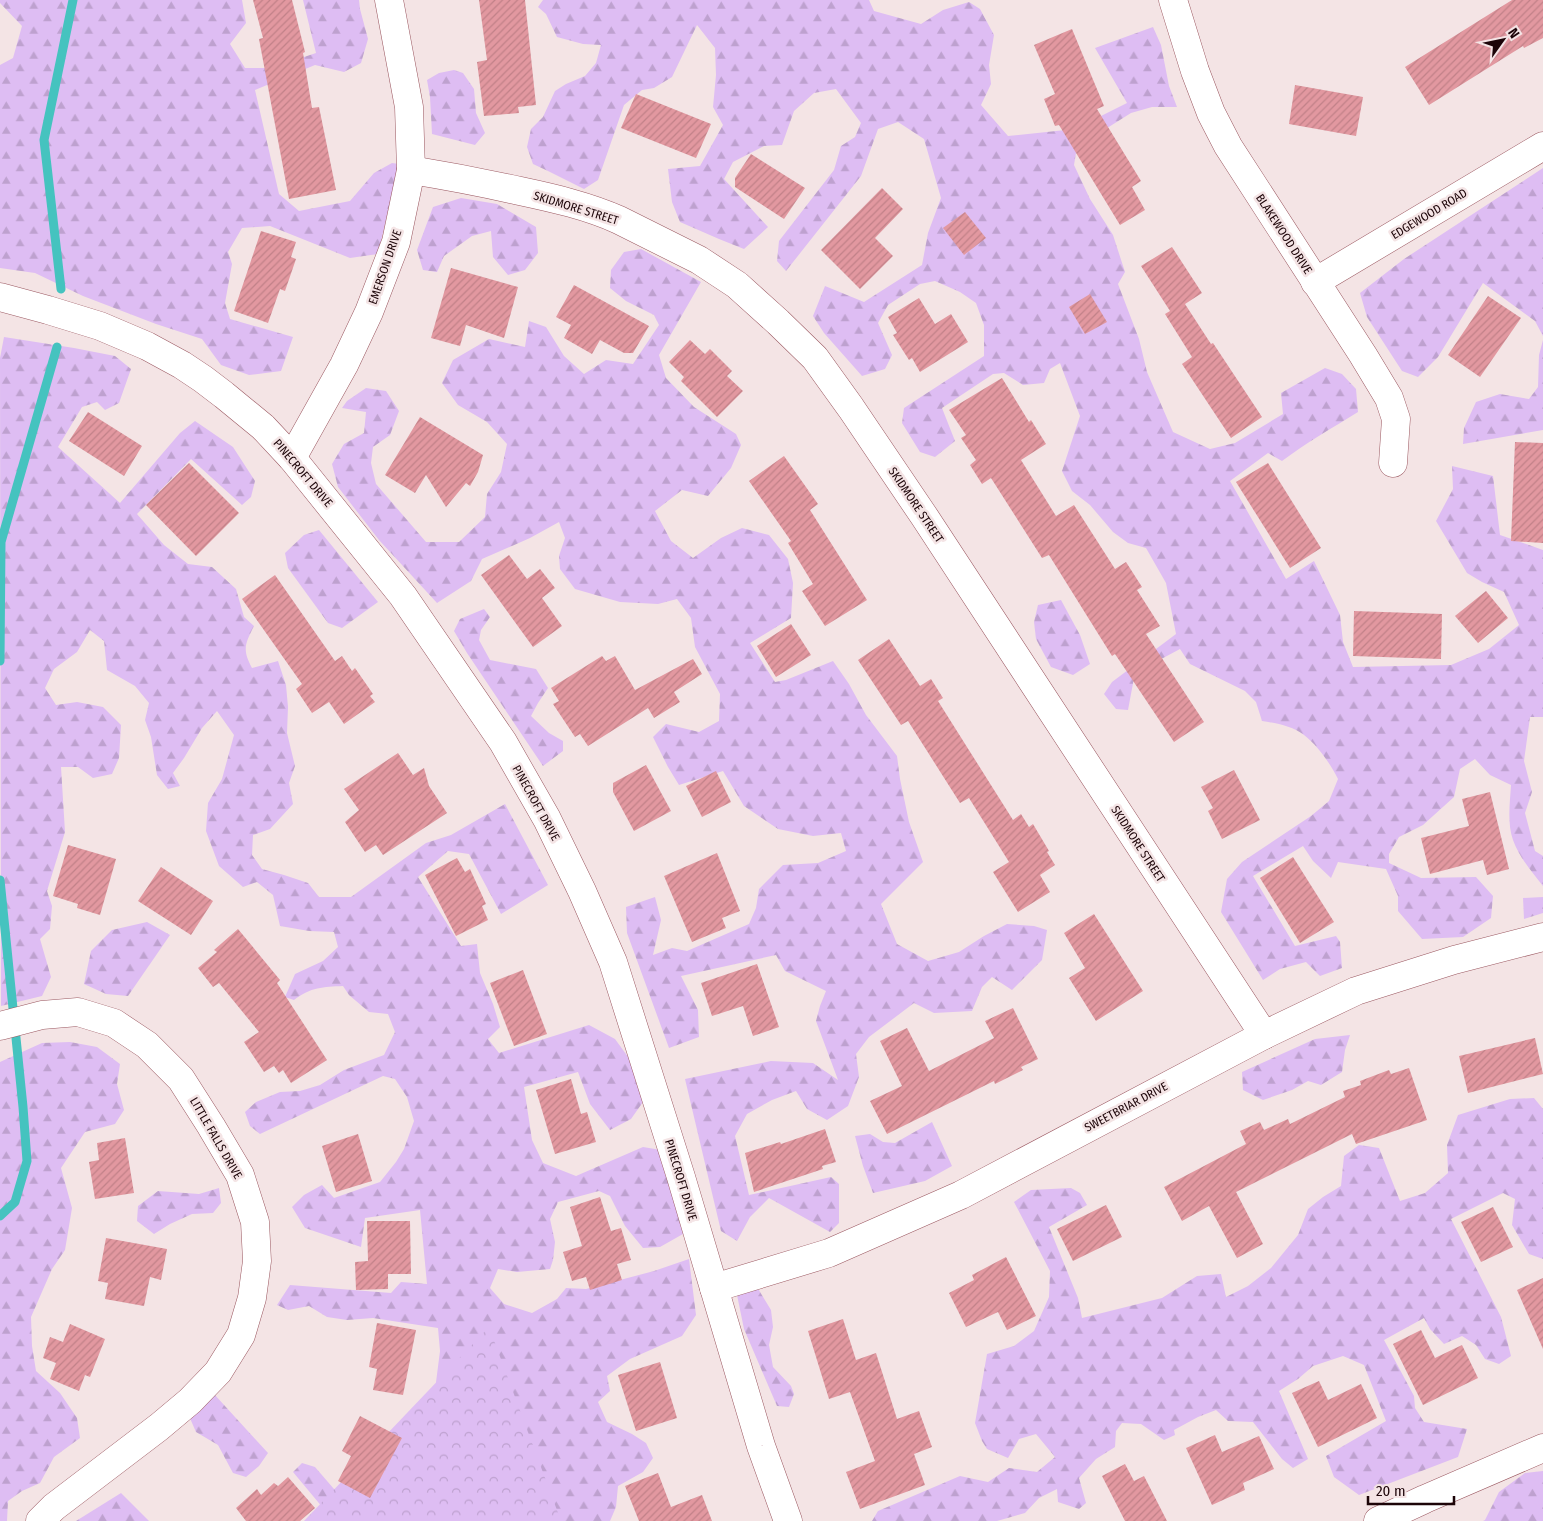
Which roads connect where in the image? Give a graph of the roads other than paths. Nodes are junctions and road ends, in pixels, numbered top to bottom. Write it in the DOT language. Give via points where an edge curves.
graph roads {
  1 [pos="389,0"];
  2 [pos="1173,0"];
  3 [pos="1543,146"];
  4 [pos="411,170"];
  5 [pos="1315,282"];
  6 [pos="0,297"];
  7 [pos="292,458"];
  8 [pos="1393,463"];
  9 [pos="1543,937"];
  10 [pos="0,1026"];
  11 [pos="1264,1036"];
  12 [pos="714,1288"];
  13 [pos="1543,1448"];
  14 [pos="40,1521"];
  15 [pos="788,1521"];
  16 [pos="1378,1521"];
  1 -- 4 [label="street, EMERSON DRIVE" via="409,107"];
  2 -- 5 [label="street, BLAKEWOOD DRIVE" via="1211,113 1228,146"];
  3 -- 5 [label="street, EDGEWOOD ROAD"];
  4 -- 7 [label="street, EMERSON DRIVE" via="396,242 369,312 344,365"];
  4 -- 11 [label="street, SKIDMORE STREET" via="558,199 608,215 699,260 737,285 815,358 928,523"];
  5 -- 8 [label="street, BLAKEWOOD DRIVE" via="1390,398 1396,419"];
  6 -- 7 [label="street, PINECROFT DRIVE" via="100,326 148,346 224,395"];
  7 -- 12 [label="street, PINECROFT DRIVE" via="403,596 503,742 547,819 613,962"];
  9 -- 11 [label="street, SWEETBRIAR DRIVE" via="1454,960 1356,991"];
  10 -- 14 [label="street, LITTLE FALLS DRIVE" via="42,1015 78,1012 114,1023 148,1045 181,1079 211,1126 240,1175 255,1222 257,1261 252,1298 241,1335 218,1372 190,1401"];
  11 -- 12 [label="street, SWEETBRIAR DRIVE" via="944,1202 829,1253"];
  12 -- 15 [label="street, PINECROFT DRIVE" via="761,1446"];
  13 -- 16 [label="street"];
}
